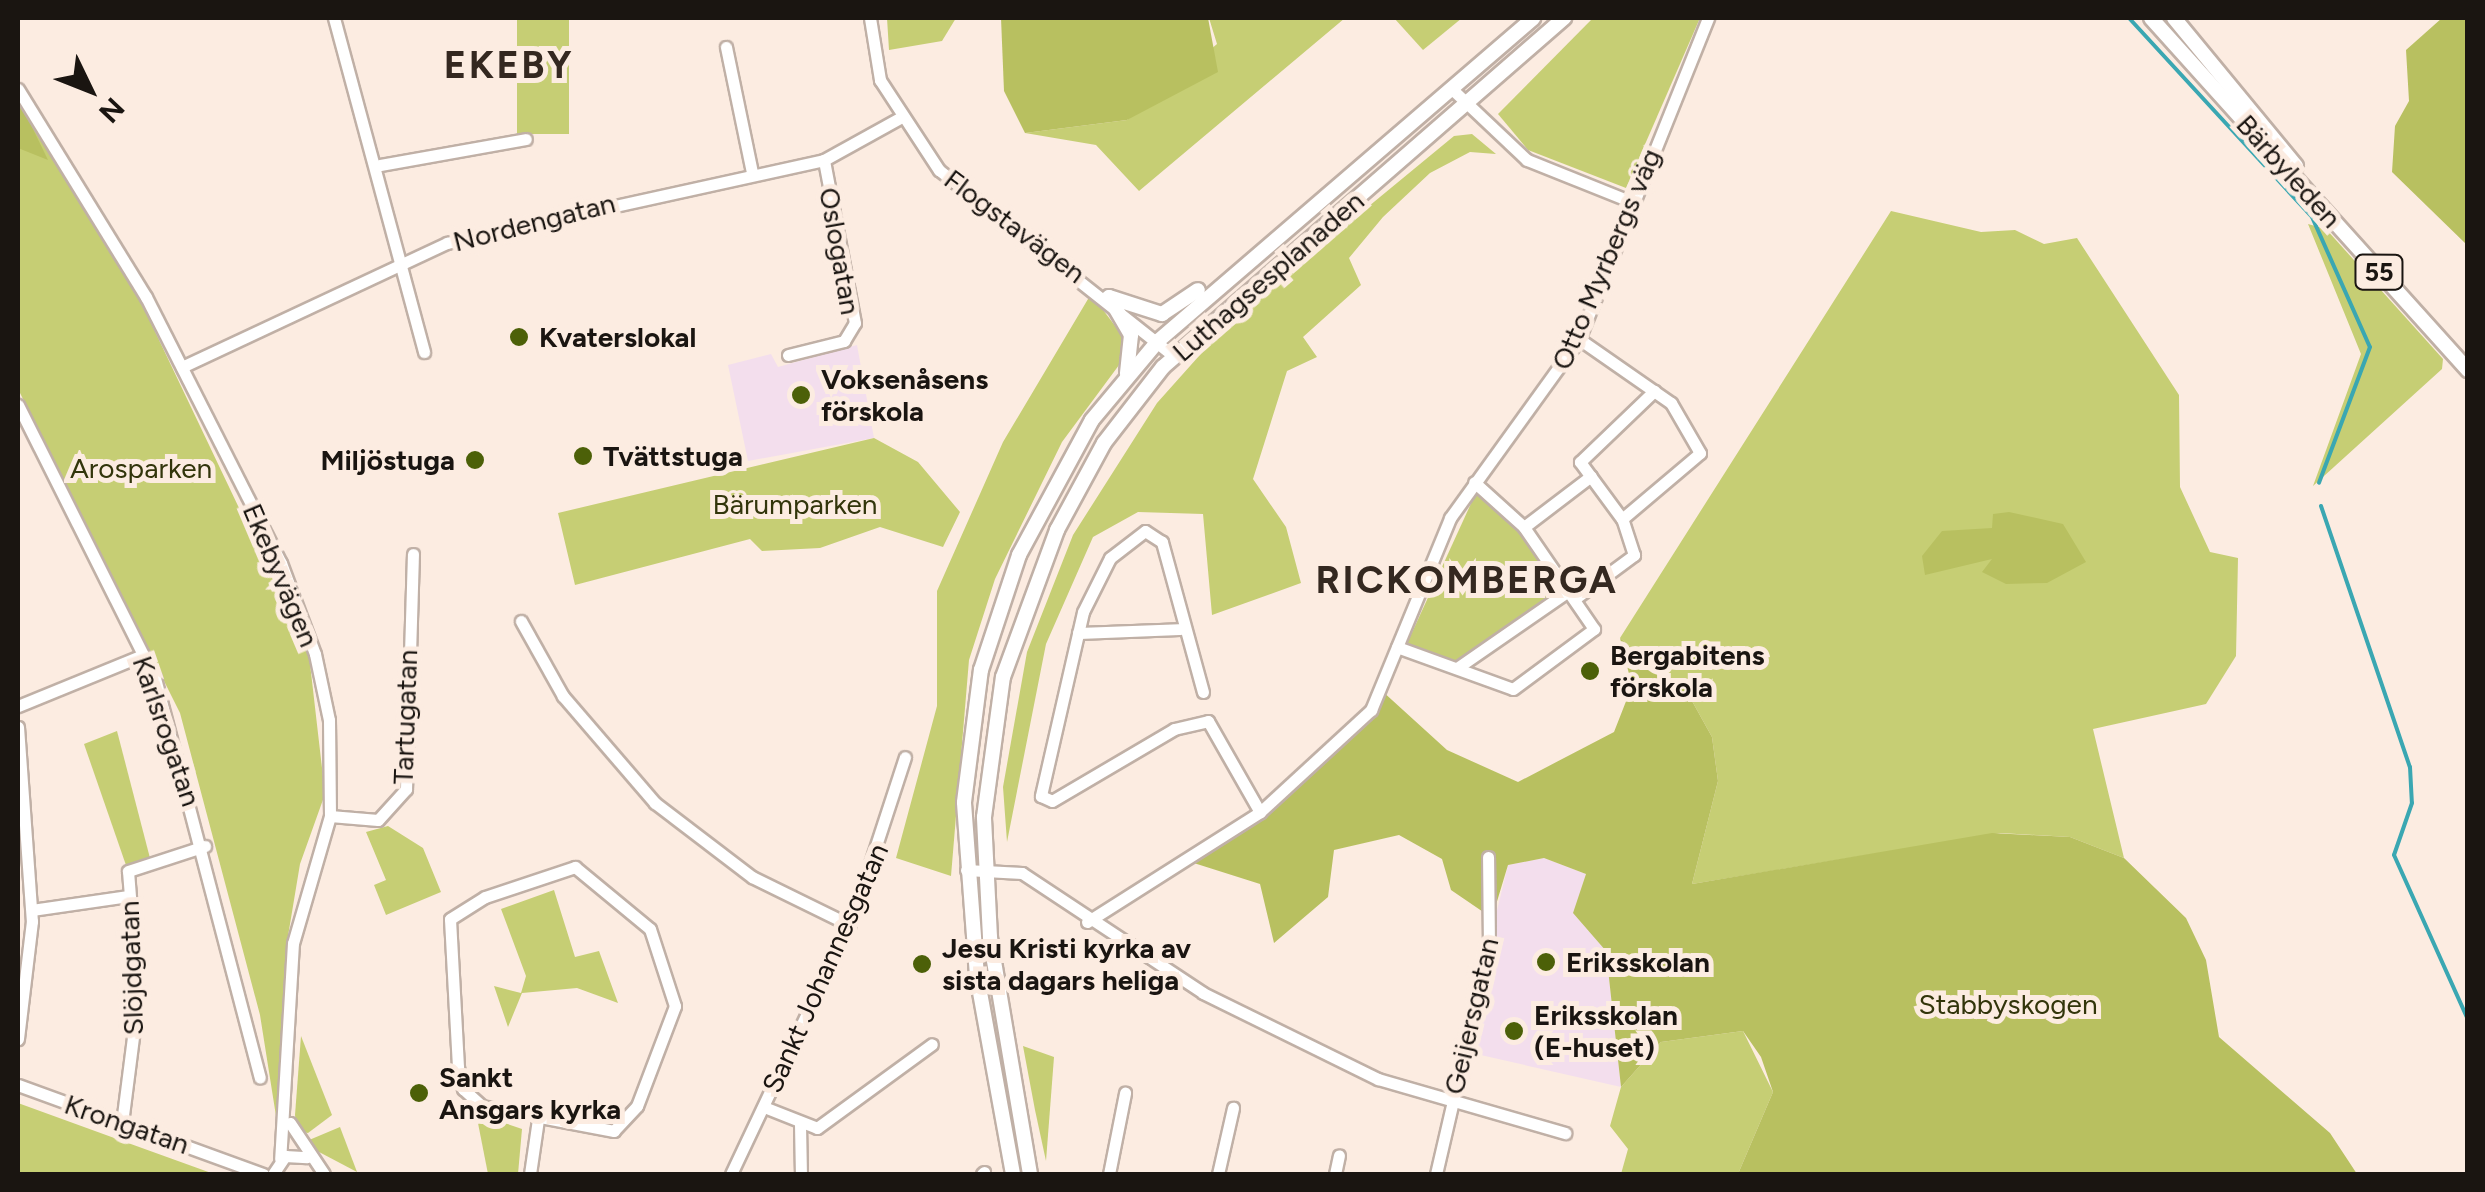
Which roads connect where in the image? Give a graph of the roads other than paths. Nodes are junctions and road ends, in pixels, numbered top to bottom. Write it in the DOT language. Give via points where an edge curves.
graph roads {
  1 [pos="334,18"];
  2 [pos="870,18"];
  3 [pos="1533,18"];
  4 [pos="1564,18"];
  5 [pos="1708,18"];
  6 [pos="2151,18"];
  7 [pos="2174,18"];
  8 [pos="726,47"];
  9 [pos="18,88"];
  10 [pos="1454,91"];
  11 [pos="1470,108"];
  12 [pos="898,119"];
  13 [pos="526,138"];
  14 [pos="824,160"];
  15 [pos="380,165"];
  16 [pos="752,172"];
  17 [pos="1632,202"];
  18 [pos="1284,228"];
  19 [pos="396,264"];
  20 [pos="1109,297"];
  21 [pos="1579,338"];
  22 [pos="1158,341"];
  23 [pos="424,352"];
  24 [pos="788,356"];
  25 [pos="1174,356"];
  26 [pos="2468,356"];
  27 [pos="182,367"];
  28 [pos="2468,370"];
  29 [pos="1125,380"];
  30 [pos="1654,391"];
  31 [pos="18,405"];
  32 [pos="1591,476"];
  33 [pos="1474,482"];
  34 [pos="1622,519"];
  35 [pos="1524,527"];
  36 [pos="413,554"];
  37 [pos="1574,592"];
  38 [pos="521,622"];
  39 [pos="1180,629"];
  40 [pos="1078,633"];
  41 [pos="1398,647"];
  42 [pos="143,654"];
  43 [pos="1457,668"];
  44 [pos="1203,692"];
  45 [pos="18,706"];
  46 [pos="18,728"];
  47 [pos="905,757"];
  48 [pos="1260,812"];
  49 [pos="330,816"];
  50 [pos="205,846"];
  51 [pos="1488,857"];
  52 [pos="966,870"];
  53 [pos="986,870"];
  54 [pos="128,896"];
  55 [pos="32,916"];
  56 [pos="18,922"];
  57 [pos="1088,922"];
  58 [pos="850,925"];
  59 [pos="18,1040"];
  60 [pos="932,1044"];
  61 [pos="260,1077"];
  62 [pos="18,1085"];
  63 [pos="1125,1093"];
  64 [pos="1451,1101"];
  65 [pos="764,1108"];
  66 [pos="1232,1108"];
  67 [pos="287,1114"];
  68 [pos="538,1120"];
  69 [pos="122,1124"];
  70 [pos="800,1124"];
  71 [pos="1566,1132"];
  72 [pos="1339,1156"];
  73 [pos="280,1160"];
  74 [pos="236,1162"];
  75 [pos="312,1166"];
  76 [pos="263,1174"];
  77 [pos="273,1174"];
  78 [pos="324,1174"];
  79 [pos="530,1174"];
  80 [pos="731,1174"];
  81 [pos="801,1174"];
  82 [pos="1013,1174"];
  83 [pos="1030,1174"];
  84 [pos="1109,1174"];
  85 [pos="1218,1174"];
  86 [pos="1335,1174"];
  87 [pos="1436,1174"];
  1 -- 15 [label="street"];
  2 -- 12 [label="street, Flogstavägen" via="880,80"];
  3 -- 10 [label="main road, Luthagsesplanaden"];
  4 -- 11 [label="main road, Luthagsesplanaden"];
  5 -- 17 [label="street, Otto Myrbergs väg"];
  6 -- 28 [label="main road, Bärbyleden / 55"];
  7 -- 26 [label="main road, Bärbyleden / 55"];
  8 -- 16 [label="street"];
  9 -- 27 [label="street, Ekebyvägen"];
  10 -- 11 [label="street"];
  10 -- 18 [label="main road, Luthagsesplanaden"];
  11 -- 17 [label="street" via="1526,160"];
  11 -- 25 [label="main road, Luthagsesplanaden"];
  12 -- 14 [label="street, Nordengatan"];
  12 -- 20 [label="street, Flogstavägen" via="959,187"];
  13 -- 15 [label="street"];
  14 -- 16 [label="street, Nordengatan"];
  14 -- 24 [label="street, Oslogatan" via="855,323 844,341"];
  15 -- 19 [label="street"];
  16 -- 19 [label="street, Nordengatan" via="500,226"];
  17 -- 21 [label="street, Otto Myrbergs väg"];
  18 -- 20 [label="main road" via="1162,314"];
  18 -- 22 [label="main road, Luthagsesplanaden"];
  19 -- 23 [label="street"];
  19 -- 27 [label="street, Nordengatan"];
  20 -- 22 [label="street, Flogstavägen"];
  20 -- 29 [label="main road" via="1133,344"];
  21 -- 30 [label="street"];
  21 -- 33 [label="street, Otto Myrbergs väg"];
  22 -- 25 [label="street, Flogstavägen"];
  22 -- 29 [label="main road, Luthagsesplanaden"];
  25 -- 53 [label="main road, Luthagsesplanaden" via="1104,443 1034,584 992,734"];
  27 -- 49 [label="street, Ekebyvägen" via="304,616 329,720"];
  29 -- 52 [label="main road, Luthagsesplanaden" via="1054,484 1000,611 970,736"];
  30 -- 32 [label="street" via="1623,430 1586,452 1580,462"];
  30 -- 34 [label="street" via="1682,415 1700,453"];
  31 -- 42 [label="street, Karlsrogatan"];
  32 -- 34 [label="street"];
  32 -- 35 [label="street"];
  33 -- 35 [label="street"];
  33 -- 41 [label="street, Otto Myrbergs väg"];
  34 -- 37 [label="street" via="1634,555"];
  35 -- 37 [label="street"];
  36 -- 49 [label="street, Tartugatan" via="406,788 378,820"];
  37 -- 43 [label="street"];
  37 -- 43 [label="street" via="1593,621 1587,640 1513,689"];
  38 -- 58 [label="street" via="562,696 656,804 752,877"];
  39 -- 40 [label="street"];
  39 -- 40 [label="street" via="1152,531 1110,558"];
  39 -- 44 [label="street"];
  40 -- 48 [label="street" via="1040,796 1052,801 1174,729 1208,720"];
  41 -- 43 [label="street"];
  41 -- 48 [label="street, Otto Myrbergs väg" via="1350,738"];
  42 -- 45 [label="street"];
  42 -- 50 [label="street, Karlsrogatan"];
  46 -- 55 [label="street"];
  47 -- 58 [label="street, Sankt Johannesgatan"];
  48 -- 57 [label="street, Otto Myrbergs väg"];
  49 -- 67 [label="street, Ekebyvägen" via="293,943"];
  50 -- 54 [label="street, Slöjdgatan" via="128,871"];
  50 -- 61 [label="street, Karlsrogatan"];
  51 -- 64 [label="street, Geijersgatan" via="1492,918"];
  52 -- 53 [label="street"];
  52 -- 82 [label="main road, Luthagsesplanaden"];
  53 -- 57 [label="street" via="1022,873"];
  53 -- 83 [label="main road, Luthagsesplanaden"];
  54 -- 55 [label="street"];
  54 -- 69 [label="street, Slöjdgatan" via="138,998"];
  55 -- 56 [label="street"];
  55 -- 59 [label="street"];
  57 -- 64 [label="street" via="1203,993 1378,1079"];
  58 -- 65 [label="street, Sankt Johannesgatan"];
  60 -- 70 [label="street" via="837,1120"];
  62 -- 69 [label="street, Krongatan"];
  63 -- 84 [label="street"];
  64 -- 71 [label="street"];
  64 -- 87 [label="street, Geijersgatan"];
  65 -- 70 [label="street"];
  65 -- 80 [label="street, Sankt Johannesgatan"];
  66 -- 85 [label="street"];
  67 -- 73 [label="street, Ekebyvägen"];
  67 -- 75 [label="street, Ekebyvägen"];
  68 -- 68 [label="street" via="621,1129 676,1014 650,929 575,868 473,902 448,926 463,1089 484,1106"];
  68 -- 79 [label="street"];
  69 -- 74 [label="street, Krongatan"];
  70 -- 81 [label="street"];
  72 -- 86 [label="street"];
  73 -- 74 [label="street, Krongatan"];
  73 -- 75 [label="street, Krongatan"];
  73 -- 77 [label="street, Ekebyvägen"];
  74 -- 76 [label="street, Krongatan"];
  75 -- 78 [label="street"];
}
